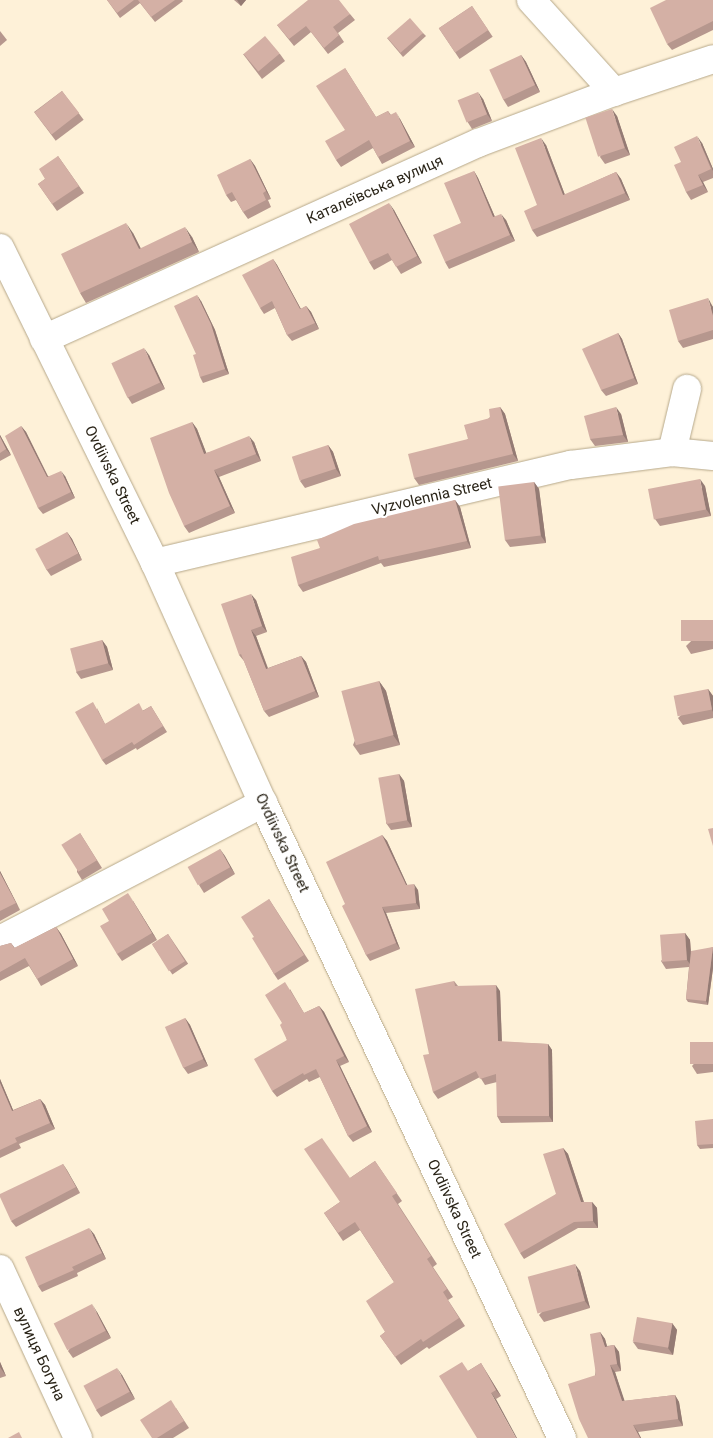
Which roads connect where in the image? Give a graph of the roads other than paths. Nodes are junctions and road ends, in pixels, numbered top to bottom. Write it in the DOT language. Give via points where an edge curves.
graph roads {
  1 [pos="531,0"];
  2 [pos="713,58"];
  3 [pos="614,92"];
  4 [pos="0,248"];
  5 [pos="7,280"];
  6 [pos="44,339"];
  7 [pos="688,389"];
  8 [pos="672,452"];
  9 [pos="713,456"];
  10 [pos="155,562"];
  11 [pos="263,803"];
  12 [pos="0,940"];
  13 [pos="0,1269"];
  14 [pos="78,1438"];
  15 [pos="562,1438"];
  1 -- 3 [label="street"];
  2 -- 3 [label="street, Каталеївська вулиця"];
  3 -- 6 [label="street, Каталеївська вулиця" via="478,143"];
  4 -- 5 [label="street, Ovdiivska Street"];
  5 -- 6 [label="street, Ovdiivska Street"];
  6 -- 10 [label="street, Ovdiivska Street"];
  7 -- 8 [label="street"];
  8 -- 9 [label="street, Vyzvolennia Street"];
  8 -- 10 [label="street, Vyzvolennia Street" via="572,466"];
  10 -- 11 [label="street, Ovdiivska Street"];
  11 -- 12 [label="street"];
  11 -- 15 [label="street, Ovdiivska Street"];
  13 -- 14 [label="street, вулиця Богуна"];
}
